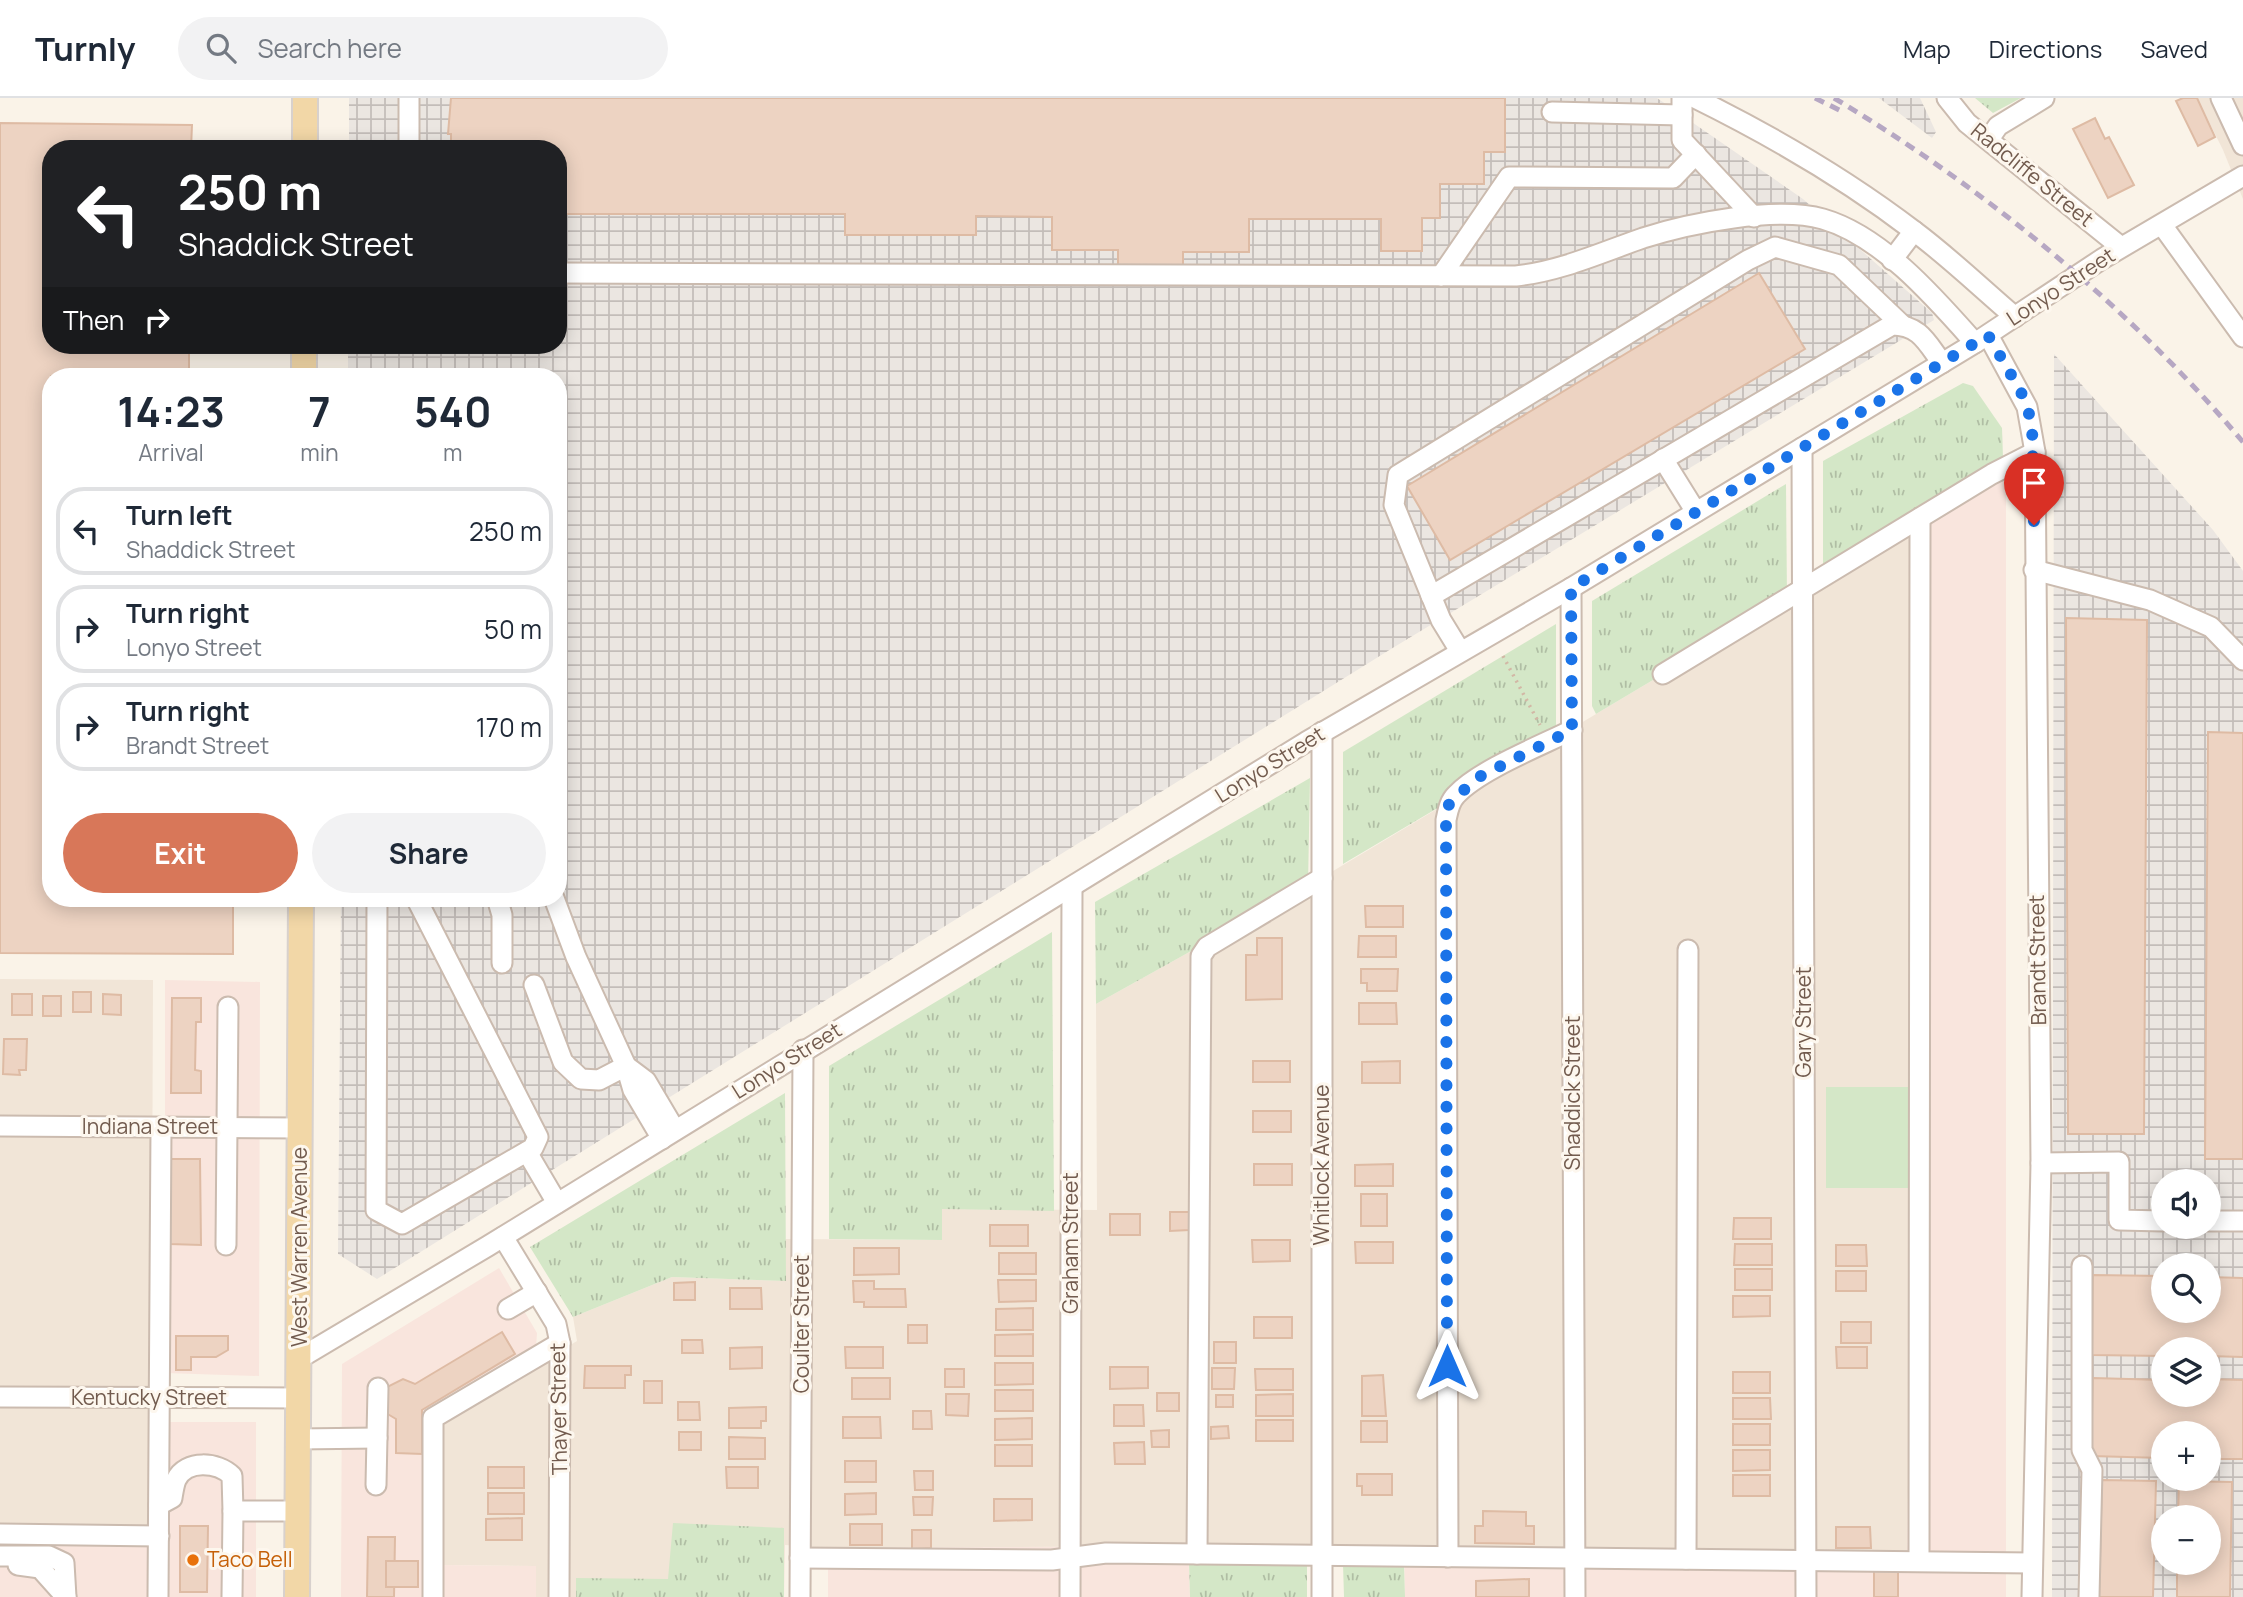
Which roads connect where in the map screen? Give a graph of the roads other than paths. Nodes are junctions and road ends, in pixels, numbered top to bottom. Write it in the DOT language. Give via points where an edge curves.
graph roads {
  1 [pos="305,98"];
  2 [pos="409,98"];
  3 [pos="1695,98"];
  4 [pos="1947,98"];
  5 [pos="2043,98"];
  6 [pos="2221,98"];
  7 [pos="1682,106"];
  8 [pos="1552,112"];
  9 [pos="1989,139"];
  10 [pos="304,140"];
  11 [pos="409,140"];
  12 [pos="2243,144"];
  13 [pos="1696,154"];
  14 [pos="2243,176"];
  15 [pos="1754,218"];
  16 [pos="2162,225"];
  17 [pos="1914,231"];
  18 [pos="2122,247"];
  19 [pos="1892,260"];
  20 [pos="567,273"];
  21 [pos="1441,276"];
  22 [pos="2015,317"];
  23 [pos="1902,325"];
  24 [pos="2243,337"];
  25 [pos="1981,339"];
  26 [pos="1941,363"];
  27 [pos="1802,447"];
  28 [pos="2035,452"];
  29 [pos="1663,459"];
  30 [pos="1696,512"];
  31 [pos="1920,518"];
  32 [pos="2034,570"];
  33 [pos="1571,588"];
  34 [pos="1802,589"];
  35 [pos="1431,596"];
  36 [pos="1461,651"];
  37 [pos="2243,660"];
  38 [pos="1663,674"];
  39 [pos="1572,730"];
  40 [pos="1322,732"];
  41 [pos="1322,878"];
  42 [pos="1072,888"];
  43 [pos="301,907"];
  44 [pos="377,907"];
  45 [pos="421,907"];
  46 [pos="500,907"];
  47 [pos="557,907"];
  48 [pos="1688,950"];
  49 [pos="502,963"];
  50 [pos="534,985"];
  51 [pos="229,1007"];
  52 [pos="803,1050"];
  53 [pos="626,1066"];
  54 [pos="0,1126"];
  55 [pos="161,1127"];
  56 [pos="227,1127"];
  57 [pos="300,1128"];
  58 [pos="668,1135"];
  59 [pos="527,1152"];
  60 [pos="2040,1163"];
  61 [pos="557,1203"];
  62 [pos="2151,1221"];
  63 [pos="2221,1221"];
  64 [pos="2243,1221"];
  65 [pos="503,1237"];
  66 [pos="226,1245"];
  67 [pos="2082,1266"];
  68 [pos="537,1292"];
  69 [pos="508,1309"];
  70 [pos="559,1343"];
  71 [pos="299,1358"];
  72 [pos="378,1388"];
  73 [pos="0,1397"];
  74 [pos="160,1398"];
  75 [pos="298,1398"];
  76 [pos="377,1438"];
  77 [pos="298,1439"];
  78 [pos="376,1485"];
  79 [pos="159,1504"];
  80 [pos="233,1511"];
  81 [pos="298,1511"];
  82 [pos="0,1534"];
  83 [pos="159,1536"];
  84 [pos="1197,1555"];
  85 [pos="0,1556"];
  86 [pos="1322,1556"];
  87 [pos="1070,1557"];
  88 [pos="800,1558"];
  89 [pos="1448,1558"];
  90 [pos="1575,1559"];
  91 [pos="1686,1559"];
  92 [pos="1806,1560"];
  93 [pos="1919,1561"];
  94 [pos="2032,1563"];
  95 [pos="0,1565"];
  96 [pos="66,1597"];
  97 [pos="158,1597"];
  98 [pos="232,1597"];
  99 [pos="297,1597"];
  100 [pos="433,1597"];
  101 [pos="559,1597"];
  102 [pos="800,1597"];
  103 [pos="1070,1597"];
  104 [pos="1322,1597"];
  105 [pos="1575,1597"];
  106 [pos="1806,1597"];
  107 [pos="2032,1597"];
  108 [pos="2089,1597"];
  1 -- 10 [label="main road"];
  2 -- 11 [label="street"];
  3 -- 17 [label="street" via="1784,144"];
  4 -- 9 [label="street, Radcliffe Street" via="1958,115"];
  5 -- 9 [label="street" via="1998,126"];
  6 -- 12 [label="street"];
  7 -- 8 [label="street"];
  7 -- 13 [label="street" via="1682,140"];
  9 -- 18 [label="street, Radcliffe Street"];
  13 -- 15 [label="street"];
  13 -- 21 [label="street" via="1673,178 1509,177"];
  14 -- 16 [label="street, Lonyo Street"];
  15 -- 19 [label="street, Brandt Street" via="1804,215 1823,219"];
  15 -- 21 [label="street, Brandt Street" via="1664,232 1550,272"];
  16 -- 18 [label="street, Lonyo Street"];
  16 -- 24 [label="street"];
  17 -- 19 [label="street"];
  17 -- 22 [label="street"];
  18 -- 22 [label="street, Lonyo Street"];
  19 -- 25 [label="street, Brandt Street"];
  20 -- 21 [label="street, Brandt Street"];
  22 -- 25 [label="street, Lonyo Street"];
  23 -- 26 [label="street" via="1920,332"];
  23 -- 29 [label="street" via="1892,326"];
  23 -- 35 [label="street" via="1839,265 1775,247 1748,260 1398,475 1394,505"];
  25 -- 26 [label="street, Lonyo Street"];
  25 -- 28 [label="street, Brandt Street" via="2027,407"];
  26 -- 27 [label="street, Lonyo Street"];
  27 -- 30 [label="street, Lonyo Street"];
  27 -- 34 [label="street, Gary Street"];
  28 -- 31 [label="street"];
  28 -- 32 [label="street, Brandt Street"];
  29 -- 30 [label="street"];
  29 -- 35 [label="street"];
  30 -- 33 [label="street, Lonyo Street"];
  31 -- 34 [label="street"];
  31 -- 93 [label="street"];
  32 -- 37 [label="street" via="2162,605 2211,627"];
  32 -- 60 [label="street, Brandt Street"];
  33 -- 36 [label="street, Lonyo Street"];
  33 -- 39 [label="street, Shaddick Street"];
  34 -- 38 [label="street"];
  34 -- 92 [label="street, Gary Street"];
  35 -- 36 [label="street"];
  36 -- 40 [label="street, Lonyo Street"];
  39 -- 89 [label="street" via="1477,778 1456,794 1446,820"];
  39 -- 90 [label="street, Shaddick Street"];
  40 -- 41 [label="street, Whitlock Avenue"];
  40 -- 42 [label="street, Lonyo Street"];
  41 -- 84 [label="street" via="1207,947 1201,956"];
  41 -- 86 [label="street, Whitlock Avenue"];
  42 -- 52 [label="street, Lonyo Street"];
  42 -- 87 [label="street, Graham Street"];
  43 -- 57 [label="main road, West Warren Avenue"];
  44 -- 59 [label="street" via="376,1210 401,1224"];
  45 -- 59 [label="street" via="538,1137"];
  46 -- 49 [label="street"];
  47 -- 53 [label="street"];
  48 -- 91 [label="street"];
  50 -- 53 [label="street" via="563,1062 581,1079 599,1080"];
  51 -- 56 [label="street"];
  52 -- 58 [label="street, Lonyo Street"];
  52 -- 88 [label="street, Coulter Street"];
  53 -- 58 [label="street" via="646,1081"];
  54 -- 55 [label="street, Indiana Street"];
  55 -- 56 [label="street, Indiana Street"];
  55 -- 74 [label="street"];
  56 -- 57 [label="street, Indiana Street"];
  56 -- 66 [label="street"];
  57 -- 71 [label="main road, West Warren Avenue"];
  58 -- 61 [label="street, Lonyo Street"];
  59 -- 61 [label="street"];
  60 -- 62 [label="street" via="2119,1162 2119,1220"];
  60 -- 94 [label="street, Brandt Street"];
  61 -- 65 [label="street, Lonyo Street"];
  63 -- 64 [label="street"];
  65 -- 68 [label="street, Thayer Street"];
  65 -- 71 [label="street, Lonyo Street"];
  67 -- 108 [label="street" via="2082,1450 2092,1471"];
  68 -- 69 [label="street"];
  68 -- 70 [label="street, Thayer Street" via="556,1324"];
  70 -- 100 [label="street" via="433,1418"];
  70 -- 101 [label="street, Thayer Street"];
  71 -- 75 [label="main road, West Warren Avenue"];
  72 -- 76 [label="street"];
  73 -- 74 [label="street, Kentucky Street"];
  74 -- 75 [label="street, Kentucky Street"];
  74 -- 79 [label="street"];
  75 -- 77 [label="main road, West Warren Avenue"];
  76 -- 77 [label="street"];
  76 -- 78 [label="street"];
  77 -- 81 [label="main road, West Warren Avenue"];
  79 -- 80 [label="street" via="172,1498 176,1479 186,1470 206,1464 222,1466 232,1476"];
  79 -- 83 [label="street"];
  80 -- 81 [label="street"];
  80 -- 98 [label="street"];
  81 -- 99 [label="main road, West Warren Avenue"];
  82 -- 83 [label="street"];
  83 -- 97 [label="street"];
  84 -- 86 [label="street"];
  84 -- 87 [label="street"];
  85 -- 96 [label="street" via="49,1556 64,1563"];
  86 -- 89 [label="street"];
  86 -- 104 [label="street, Whitlock Avenue"];
  87 -- 88 [label="street"];
  87 -- 103 [label="street, Graham Street"];
  88 -- 102 [label="street, Coulter Street"];
  89 -- 90 [label="street"];
  90 -- 91 [label="street"];
  90 -- 105 [label="street, Shaddick Street"];
  91 -- 92 [label="street"];
  92 -- 93 [label="street"];
  92 -- 106 [label="street, Gary Street"];
  93 -- 94 [label="street"];
  94 -- 107 [label="street, Brandt Street"];
  95 -- 96 [label="street" via="40,1568"];
}
